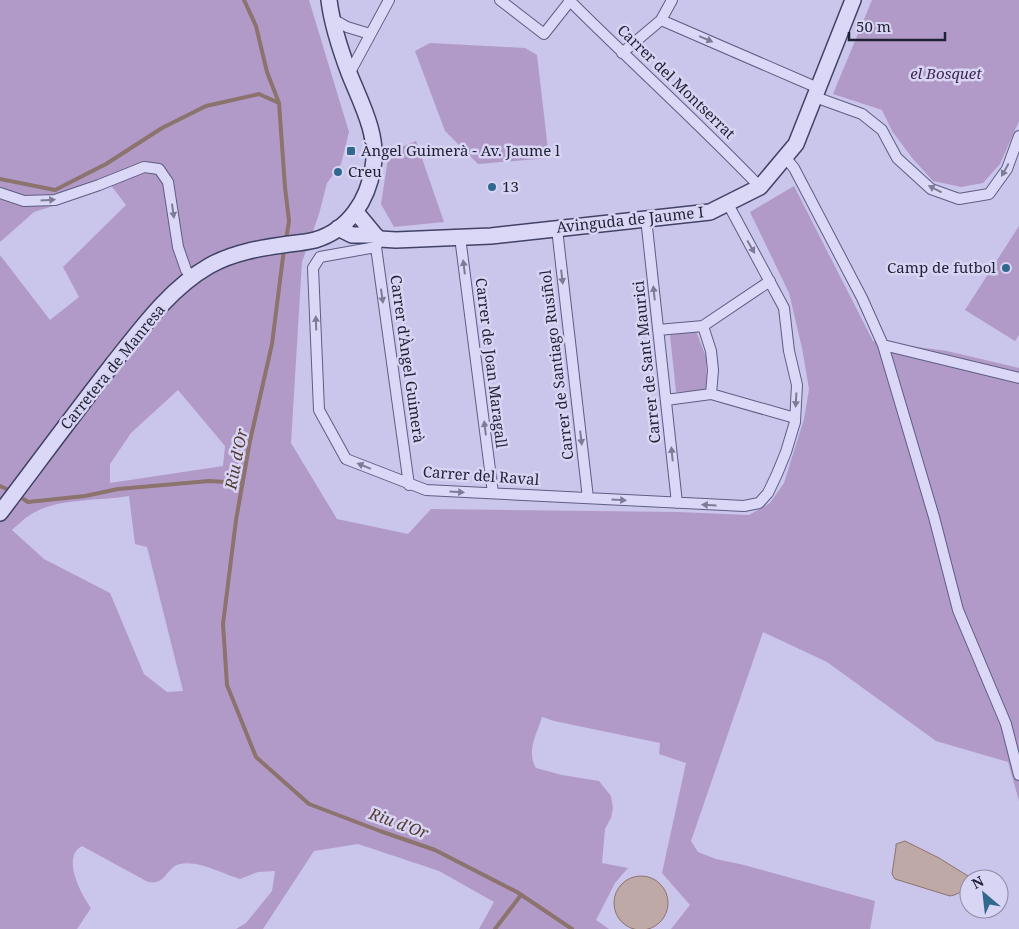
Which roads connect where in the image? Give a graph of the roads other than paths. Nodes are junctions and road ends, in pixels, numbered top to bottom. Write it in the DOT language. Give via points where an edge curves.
graph roads {
  1 [pos="329,0"];
  2 [pos="388,0"];
  3 [pos="500,0"];
  4 [pos="570,0"];
  5 [pos="672,0"];
  6 [pos="853,0"];
  7 [pos="331,18"];
  8 [pos="661,20"];
  9 [pos="370,34"];
  10 [pos="622,53"];
  11 [pos="350,74"];
  12 [pos="817,92"];
  13 [pos="1019,136"];
  14 [pos="785,157"];
  15 [pos="760,187"];
  16 [pos="0,193"];
  17 [pos="728,204"];
  18 [pos="356,212"];
  19 [pos="646,218"];
  20 [pos="338,228"];
  21 [pos="557,229"];
  22 [pos="460,237"];
  23 [pos="377,241"];
  24 [pos="192,278"];
  25 [pos="770,281"];
  26 [pos="702,326"];
  27 [pos="658,330"];
  28 [pos="883,345"];
  29 [pos="1019,378"];
  30 [pos="710,394"];
  31 [pos="666,400"];
  32 [pos="795,418"];
  33 [pos="409,485"];
  34 [pos="493,494"];
  35 [pos="588,498"];
  36 [pos="677,503"];
  37 [pos="2,511"];
  38 [pos="1019,775"];
  1 -- 7 [label="main road"];
  2 -- 9 [label="street"];
  3 -- 4 [label="street" via="544,34"];
  4 -- 10 [label="street, Carrer del Montserrat"];
  5 -- 8 [label="street"];
  6 -- 12 [label="main road, Avinguda de Jaume I"];
  7 -- 9 [label="street"];
  7 -- 11 [label="main road"];
  8 -- 10 [label="street"];
  8 -- 12 [label="street, one-way"];
  9 -- 11 [label="street"];
  10 -- 15 [label="street, Carrer del Montserrat"];
  11 -- 18 [label="main road" via="374,147 373,166 364,199"];
  13 -- 12 [label="street, one-way" via="1008,169 989,194 959,199 932,189 897,158 882,130 862,114"];
  12 -- 14 [label="main road, Avinguda de Jaume I" via="796,144"];
  14 -- 15 [label="main road, Avinguda de Jaume I"];
  14 -- 28 [label="street" via="831,238"];
  15 -- 17 [label="main road, Avinguda de Jaume I"];
  16 -- 24 [label="street, one-way" via="24,201 55,200 144,167 159,169 168,182 178,247"];
  17 -- 19 [label="main road, Avinguda de Jaume I" via="710,212"];
  17 -- 25 [label="street, one-way"];
  18 -- 20 [label="main road"];
  18 -- 23 [label="main road"];
  19 -- 21 [label="main road, Avinguda de Jaume I"];
  27 -- 19 [label="street, Carrer de Sant Maurici, one-way"];
  20 -- 23 [label="main road"];
  20 -- 24 [label="main road, Carretera de Manresa" via="316,240 252,250 225,258"];
  21 -- 22 [label="main road, Avinguda de Jaume I"];
  21 -- 35 [label="street, Carrer de Santiago Rusiñol, one-way"];
  22 -- 23 [label="main road, Avinguda de Jaume I"];
  34 -- 22 [label="street, Carrer de Joan Maragall, one-way"];
  23 -- 33 [label="street, Carrer d'Àngel Guimerà, one-way"];
  33 -- 23 [label="street, Carrer del Raval, one-way" via="346,459 319,410 313,268 320,258"];
  24 -- 37 [label="main road, Carretera de Manresa" via="147,321"];
  25 -- 26 [label="street"];
  25 -- 32 [label="street, one-way" via="784,308 796,385"];
  26 -- 27 [label="street"];
  26 -- 30 [label="street" via="713,370"];
  27 -- 31 [label="street, Carrer de Sant Maurici"];
  28 -- 29 [label="street"];
  28 -- 38 [label="street" via="958,610 1006,724"];
  30 -- 31 [label="street"];
  30 -- 32 [label="street"];
  36 -- 31 [label="street, Carrer de Sant Maurici, one-way"];
  32 -- 36 [label="street, Carrer del Raval, one-way" via="777,474 759,503 744,506"];
  33 -- 34 [label="street, Carrer del Raval, one-way" via="434,491"];
  34 -- 35 [label="street, Carrer del Raval"];
  35 -- 36 [label="street, Carrer del Raval, one-way"];
}
